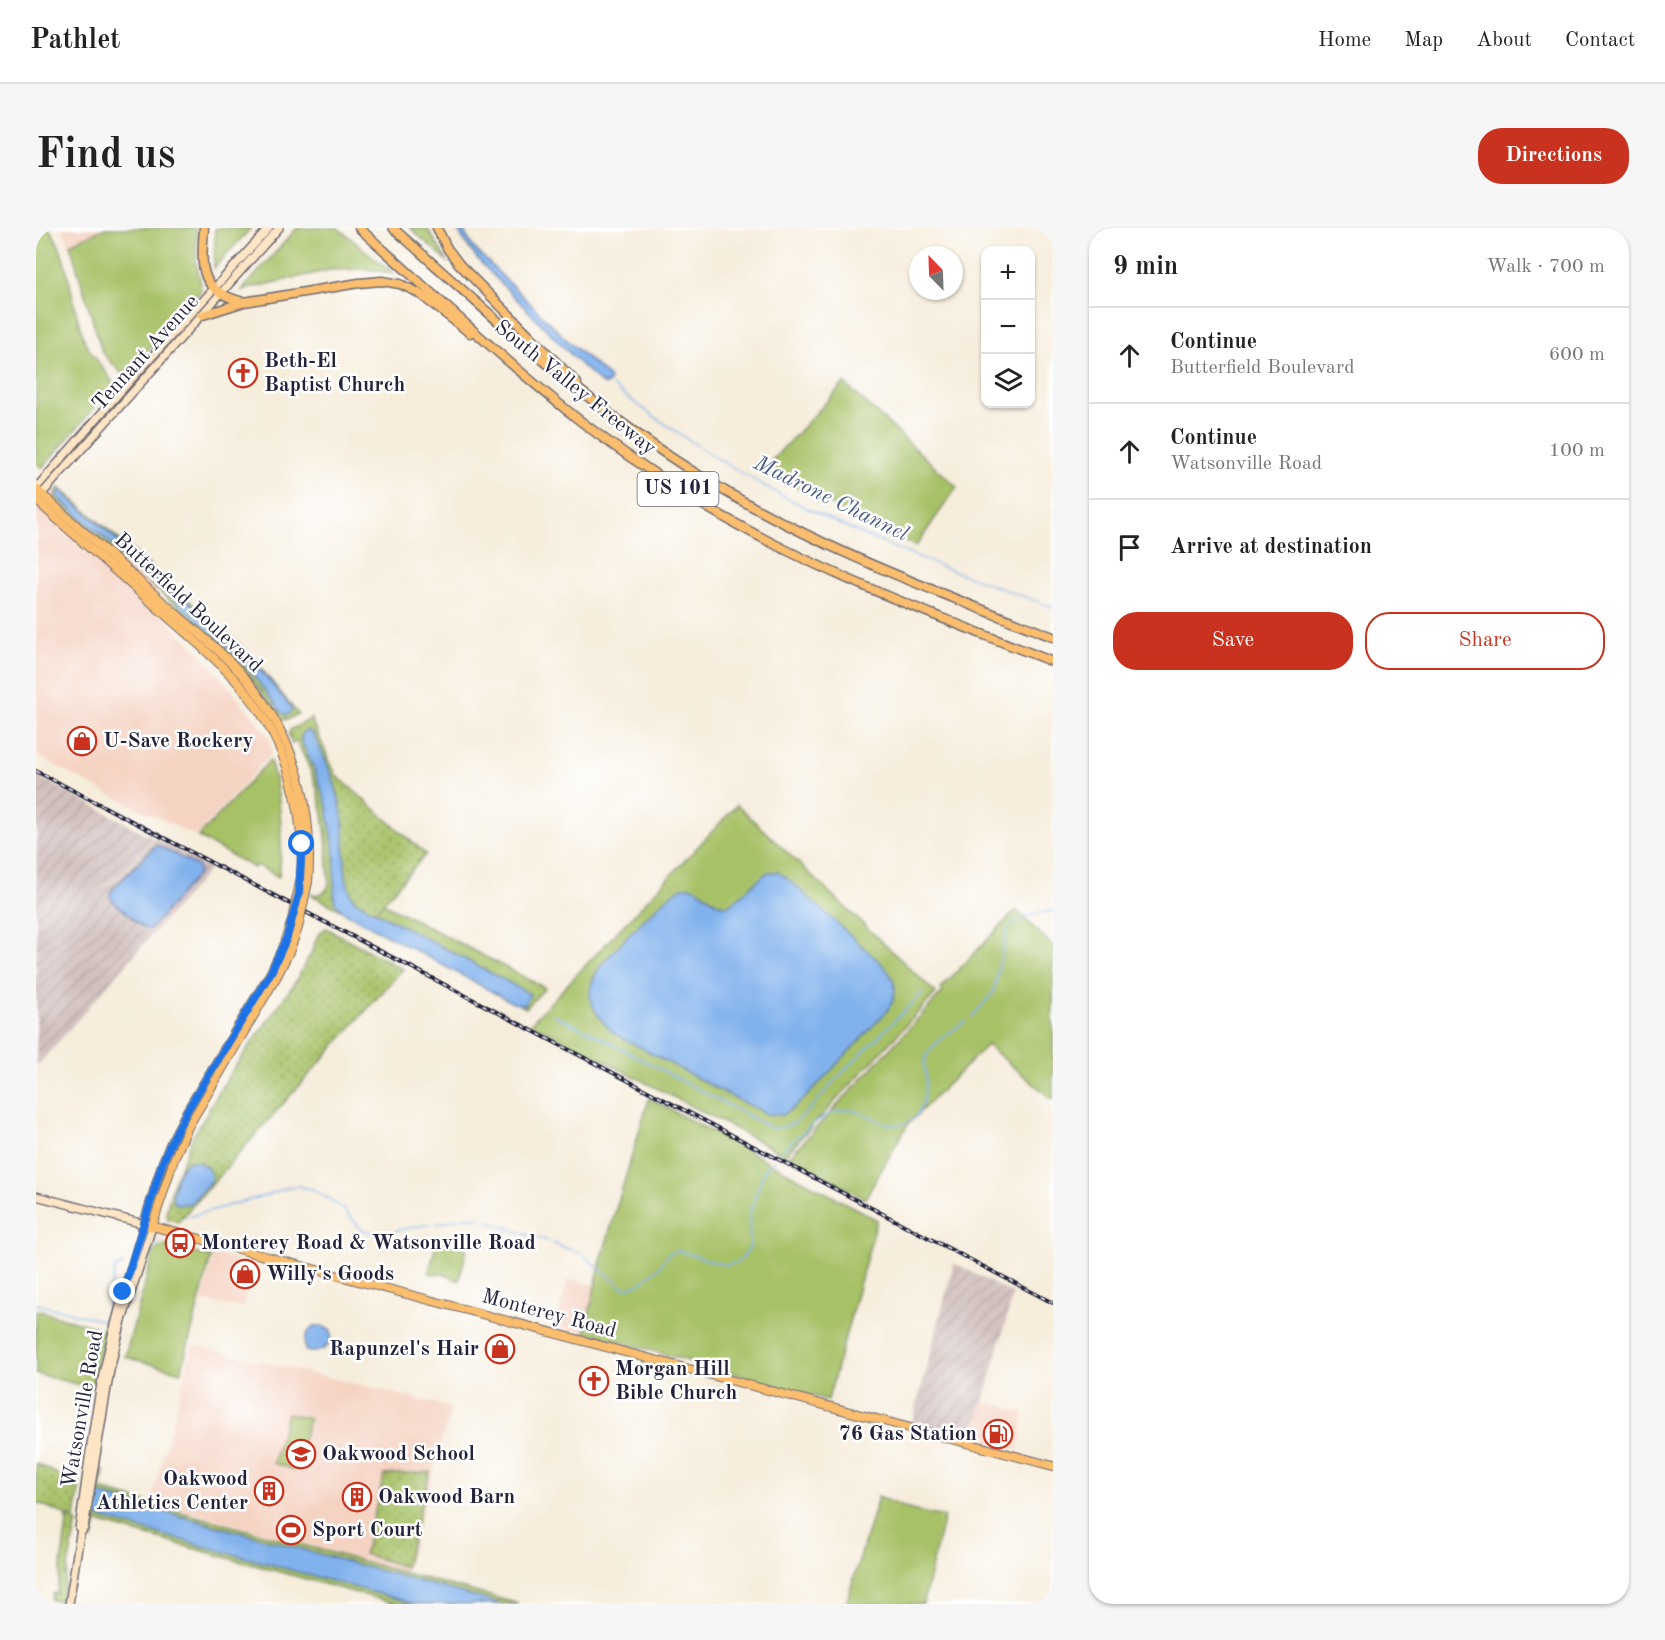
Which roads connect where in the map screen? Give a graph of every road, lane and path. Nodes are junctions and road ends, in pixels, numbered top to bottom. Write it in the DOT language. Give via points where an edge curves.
graph roads {
  1 [pos="204,228"];
  2 [pos="269,228"];
  3 [pos="279,228"];
  4 [pos="359,228"];
  5 [pos="393,228"];
  6 [pos="437,228"];
  7 [pos="217,291"];
  8 [pos="244,302"];
  9 [pos="203,315"];
  10 [pos="532,382"];
  11 [pos="593,402"];
  12 [pos="37,494"];
  13 [pos="1053,637"];
  14 [pos="1053,662"];
  15 [pos="36,1196"];
  16 [pos="148,1226"];
  17 [pos="1053,1466"];
  18 [pos="69,1604"];
  1 -- 7 [label="highway" via="203,267 208,282"];
  2 -- 7 [label="main road, Tennant Avenue"];
  3 -- 7 [label="main road, Tennant Avenue"];
  4 -- 10 [label="highway, South Valley Freeway / US 101"];
  5 -- 11 [label="highway, South Valley Freeway / US 101"];
  6 -- 11 [label="highway" via="459,264"];
  7 -- 8 [label="highway"];
  7 -- 9 [label="main road, Tennant Avenue"];
  7 -- 12 [label="main road, Tennant Avenue"];
  8 -- 9 [label="highway"];
  8 -- 10 [label="highway" via="367,282 400,284 417,292"];
  9 -- 12 [label="main road, Tennant Avenue"];
  10 -- 14 [label="highway, South Valley Freeway / US 101" via="655,474 760,537 843,578"];
  11 -- 13 [label="highway, South Valley Freeway / US 101" via="693,472 798,531 880,569"];
  12 -- 16 [label="main road, Butterfield Boulevard, bridge" via="227,671 258,709 279,746 295,791 301,827 304,880 295,926 172,1140 162,1164"];
  15 -- 16 [label="main road, Monterey Road"];
  16 -- 17 [label="main road, Monterey Road"];
  16 -- 18 [label="main road, Watsonville Road" via="115,1347 79,1528"];
}
